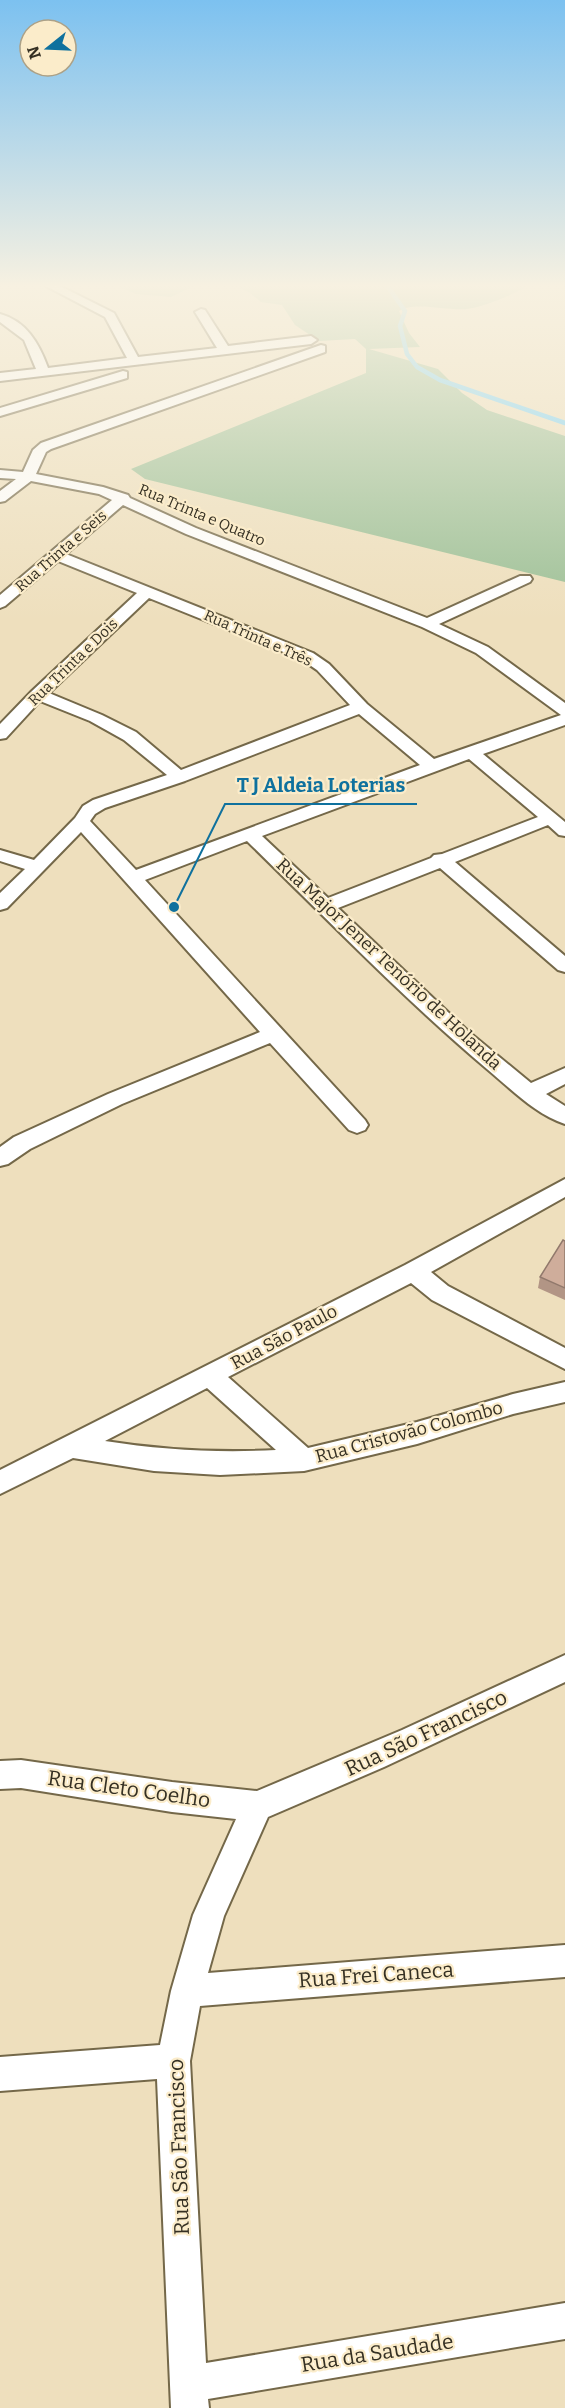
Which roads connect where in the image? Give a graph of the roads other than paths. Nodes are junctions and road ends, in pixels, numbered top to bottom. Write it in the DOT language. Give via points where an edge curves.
graph roads {
  1 [pos="52,396"];
  2 [pos="184,396"];
  3 [pos="0,412"];
  4 [pos="0,474"];
  5 [pos="28,476"];
  6 [pos="0,498"];
  7 [pos="123,498"];
  8 [pos="56,555"];
  9 [pos="525,579"];
  10 [pos="147,591"];
  11 [pos="0,603"];
  12 [pos="427,624"];
  13 [pos="38,694"];
  14 [pos="361,707"];
  15 [pos="565,711"];
  16 [pos="565,719"];
  17 [pos="0,734"];
  18 [pos="471,752"];
  19 [pos="432,766"];
  20 [pos="179,777"];
  21 [pos="548,819"];
  22 [pos="81,822"];
  23 [pos="565,831"];
  24 [pos="250,834"];
  25 [pos="0,855"];
  26 [pos="440,860"];
  27 [pos="36,866"];
  28 [pos="133,878"];
  29 [pos="0,904"];
  30 [pos="326,906"];
  31 [pos="565,966"];
  32 [pos="272,1035"];
  33 [pos="565,1075"];
  34 [pos="529,1093"];
  35 [pos="565,1116"];
  36 [pos="357,1125"];
  37 [pos="0,1158"];
  38 [pos="565,1187"];
  39 [pos="413,1271"];
  40 [pos="565,1359"];
  41 [pos="211,1377"];
  42 [pos="565,1392"];
  43 [pos="72,1447"];
  44 [pos="304,1460"];
  45 [pos="0,1483"];
  46 [pos="565,1668"];
  47 [pos="0,1775"];
  48 [pos="257,1806"];
  49 [pos="565,1961"];
  50 [pos="187,1990"];
  51 [pos="173,2061"];
  52 [pos="0,2074"];
  53 [pos="565,2321"];
  54 [pos="189,2396"];
  1 -- 3 [label="street"];
  2 -- 5 [label="street" via="61,439 40,450"];
  4 -- 5 [label="street, Rua Trinta e Quatro"];
  5 -- 6 [label="street"];
  5 -- 7 [label="street, Rua Trinta e Quatro"];
  7 -- 8 [label="street, Rua Trinta e Seis"];
  7 -- 12 [label="street, Rua Trinta e Quatro" via="190,531"];
  8 -- 10 [label="street, Rua Trinta e Três"];
  8 -- 11 [label="street, Rua Trinta e Seis"];
  9 -- 12 [label="street"];
  10 -- 13 [label="street, Rua Trinta e Dois"];
  10 -- 14 [label="street, Rua Trinta e Três" via="307,656"];
  12 -- 15 [label="street, Rua Trinta e Quatro" via="482,650"];
  13 -- 17 [label="street, Rua Trinta e Dois"];
  13 -- 20 [label="street" via="130,736"];
  14 -- 19 [label="street, Rua Trinta e Três"];
  14 -- 20 [label="street"];
  16 -- 18 [label="street"];
  18 -- 19 [label="street"];
  18 -- 21 [label="street"];
  19 -- 24 [label="street"];
  20 -- 22 [label="street" via="99,804"];
  21 -- 23 [label="street"];
  21 -- 26 [label="street"];
  22 -- 27 [label="street"];
  22 -- 28 [label="street"];
  24 -- 28 [label="street"];
  24 -- 30 [label="street, Rua Major Jener Tenório de Holanda"];
  25 -- 27 [label="street"];
  26 -- 30 [label="street"];
  26 -- 31 [label="street"];
  27 -- 29 [label="street"];
  28 -- 32 [label="street"];
  30 -- 34 [label="street, Rua Major Jener Tenório de Holanda" via="462,1037"];
  32 -- 36 [label="street"];
  32 -- 37 [label="street" via="115,1099 22,1143"];
  33 -- 34 [label="street"];
  34 -- 35 [label="street, Rua Major Jener Tenório de Holanda"];
  38 -- 39 [label="street, Rua São Paulo"];
  39 -- 40 [label="street" via="448,1298"];
  39 -- 41 [label="street, Rua São Paulo"];
  41 -- 43 [label="street, Rua São Paulo"];
  41 -- 44 [label="street"];
  42 -- 44 [label="street, Rua Cristovão Colombo"];
  43 -- 44 [label="street, Rua Cristovão Colombo" via="154,1460 220,1464"];
  43 -- 45 [label="street, Rua São Paulo"];
  46 -- 48 [label="street, Rua São Francisco" via="326,1779"];
  47 -- 48 [label="street, Rua Cleto Coelho" via="21,1774"];
  48 -- 50 [label="street, Rua São Francisco" via="209,1915"];
  49 -- 50 [label="street, Rua Frei Caneca"];
  50 -- 51 [label="street, Rua São Francisco"];
  51 -- 52 [label="street"];
  51 -- 54 [label="street, Rua São Francisco"];
  53 -- 54 [label="street, Rua da Saudade"];
}
